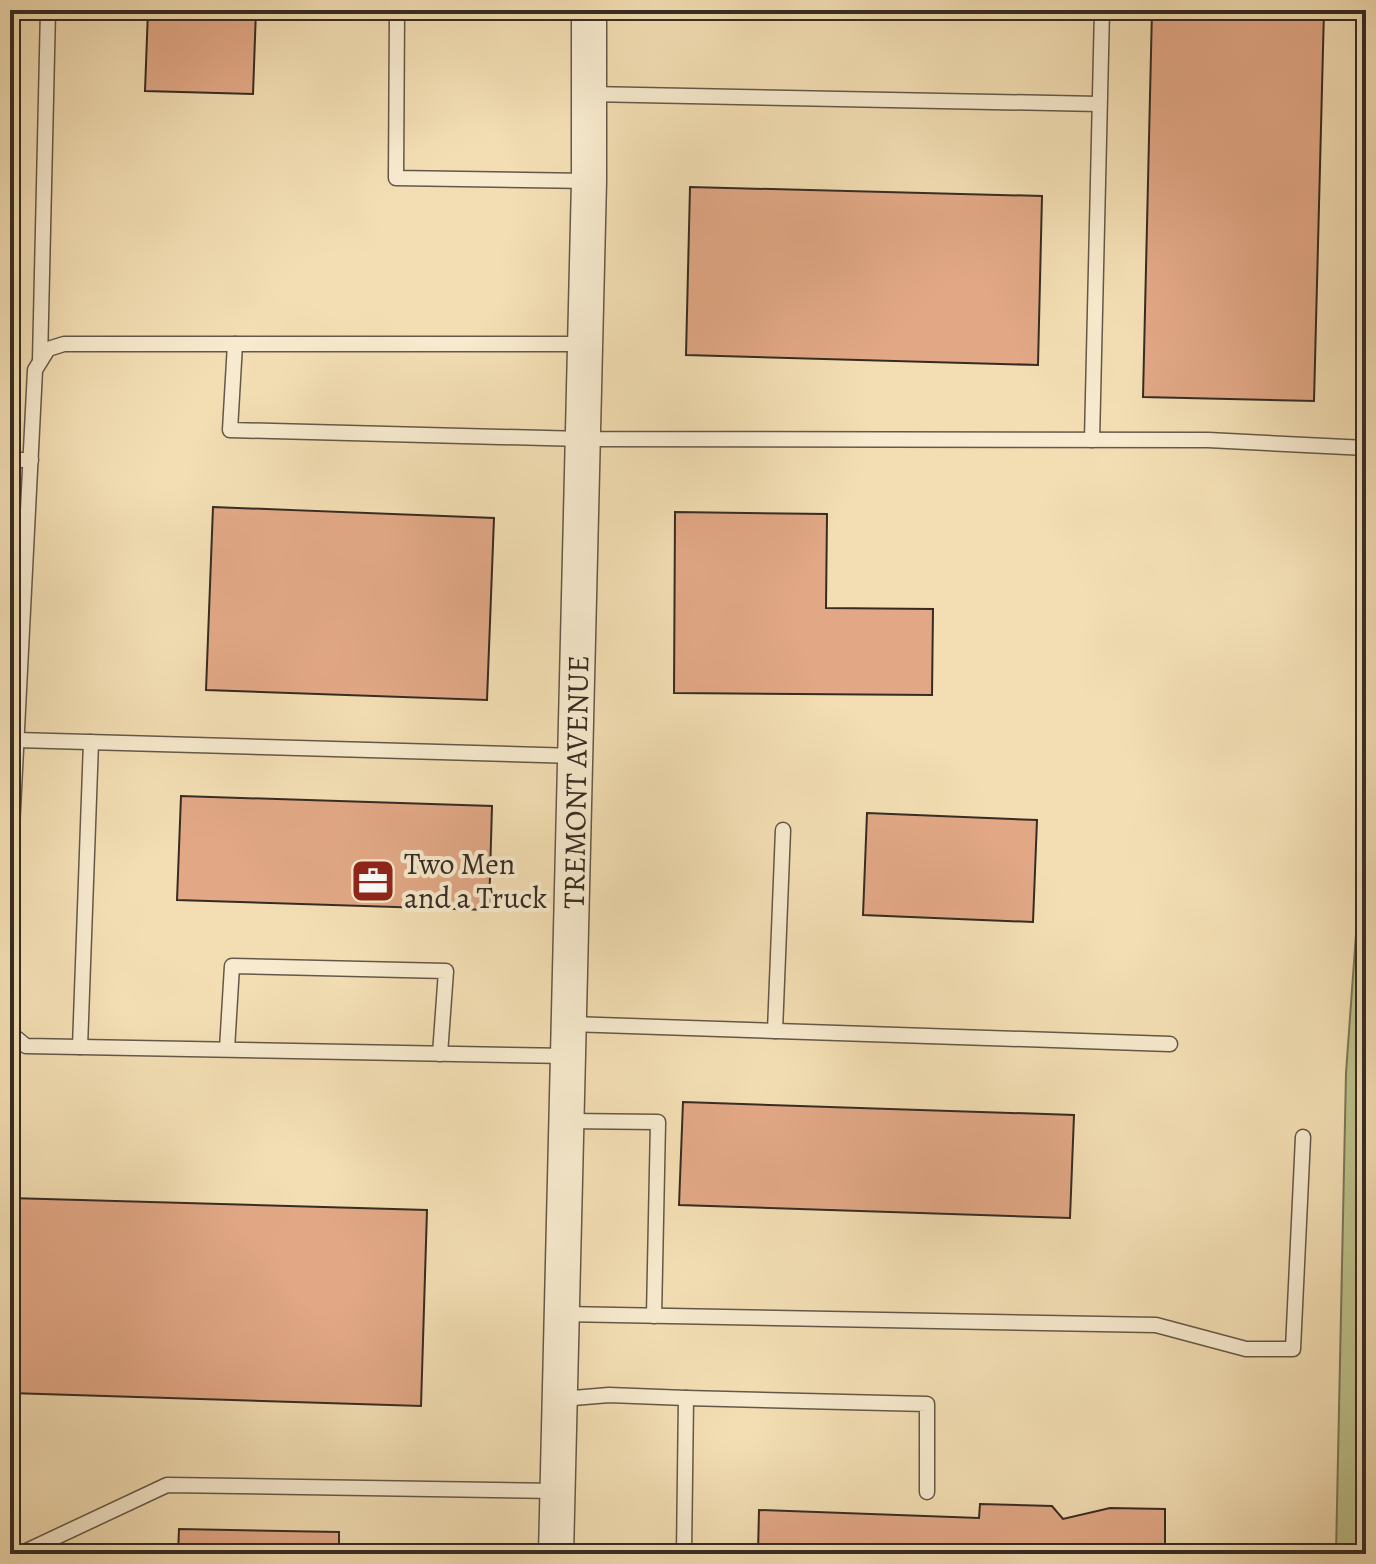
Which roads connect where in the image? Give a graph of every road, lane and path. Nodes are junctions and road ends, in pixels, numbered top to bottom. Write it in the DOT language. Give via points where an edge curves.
graph roads {
  1 [pos="48,10"];
  2 [pos="397,10"];
  3 [pos="589,10"];
  4 [pos="1102,10"];
  5 [pos="589,94"];
  6 [pos="1099,104"];
  7 [pos="589,181"];
  8 [pos="235,344"];
  9 [pos="585,344"];
  10 [pos="40,361"];
  11 [pos="583,439"];
  12 [pos="1092,440"];
  13 [pos="1366,448"];
  14 [pos="10,460"];
  15 [pos="31,460"];
  16 [pos="17,740"];
  17 [pos="91,742"];
  18 [pos="577,756"];
  19 [pos="783,830"];
  20 [pos="10,869"];
  21 [pos="775,1031"];
  22 [pos="10,1033"];
  23 [pos="570,1040"];
  24 [pos="1170,1044"];
  25 [pos="80,1047"];
  26 [pos="227,1049"];
  27 [pos="440,1054"];
  28 [pos="568,1121"];
  29 [pos="1303,1137"];
  30 [pos="563,1314"];
  31 [pos="654,1316"];
  32 [pos="686,1398"];
  33 [pos="560,1399"];
  34 [pos="558,1491"];
  35 [pos="927,1492"];
  36 [pos="10,1553"];
  37 [pos="20,1554"];
  38 [pos="556,1554"];
  39 [pos="684,1554"];
  1 -- 10 [label="lane"];
  2 -- 7 [label="lane" via="396,178"];
  3 -- 5 [label="street, TREMONT AVENUE"];
  4 -- 6 [label="lane"];
  5 -- 6 [label="lane"];
  5 -- 7 [label="street, TREMONT AVENUE"];
  6 -- 12 [label="lane"];
  7 -- 9 [label="street, TREMONT AVENUE"];
  8 -- 9 [label="lane"];
  8 -- 10 [label="lane" via="64,344 48,349"];
  8 -- 11 [label="lane" via="230,430"];
  9 -- 11 [label="street, TREMONT AVENUE"];
  10 -- 15 [label="lane" via="35,370"];
  11 -- 12 [label="lane"];
  11 -- 18 [label="street, TREMONT AVENUE"];
  12 -- 13 [label="lane"];
  14 -- 15 [label="lane"];
  15 -- 16 [label="lane"];
  16 -- 17 [label="lane"];
  16 -- 20 [label="lane"];
  17 -- 18 [label="lane"];
  17 -- 25 [label="lane"];
  18 -- 23 [label="street, TREMONT AVENUE"];
  19 -- 21 [label="lane"];
  21 -- 23 [label="lane"];
  21 -- 24 [label="lane"];
  22 -- 25 [label="lane" via="26,1046"];
  23 -- 27 [label="lane"];
  23 -- 28 [label="street, TREMONT AVENUE"];
  25 -- 26 [label="lane"];
  26 -- 27 [label="lane"];
  26 -- 27 [label="lane" via="232,966 446,971"];
  28 -- 30 [label="street, TREMONT AVENUE"];
  28 -- 31 [label="lane" via="658,1122"];
  29 -- 31 [label="lane" via="1293,1349 1246,1349 1156,1325"];
  30 -- 31 [label="lane"];
  30 -- 33 [label="street, TREMONT AVENUE"];
  32 -- 33 [label="lane"];
  32 -- 35 [label="lane" via="927,1404"];
  32 -- 39 [label="lane"];
  33 -- 34 [label="street, TREMONT AVENUE"];
  34 -- 37 [label="lane" via="167,1485"];
  34 -- 38 [label="street, TREMONT AVENUE"];
  36 -- 37 [label="lane"];
}
